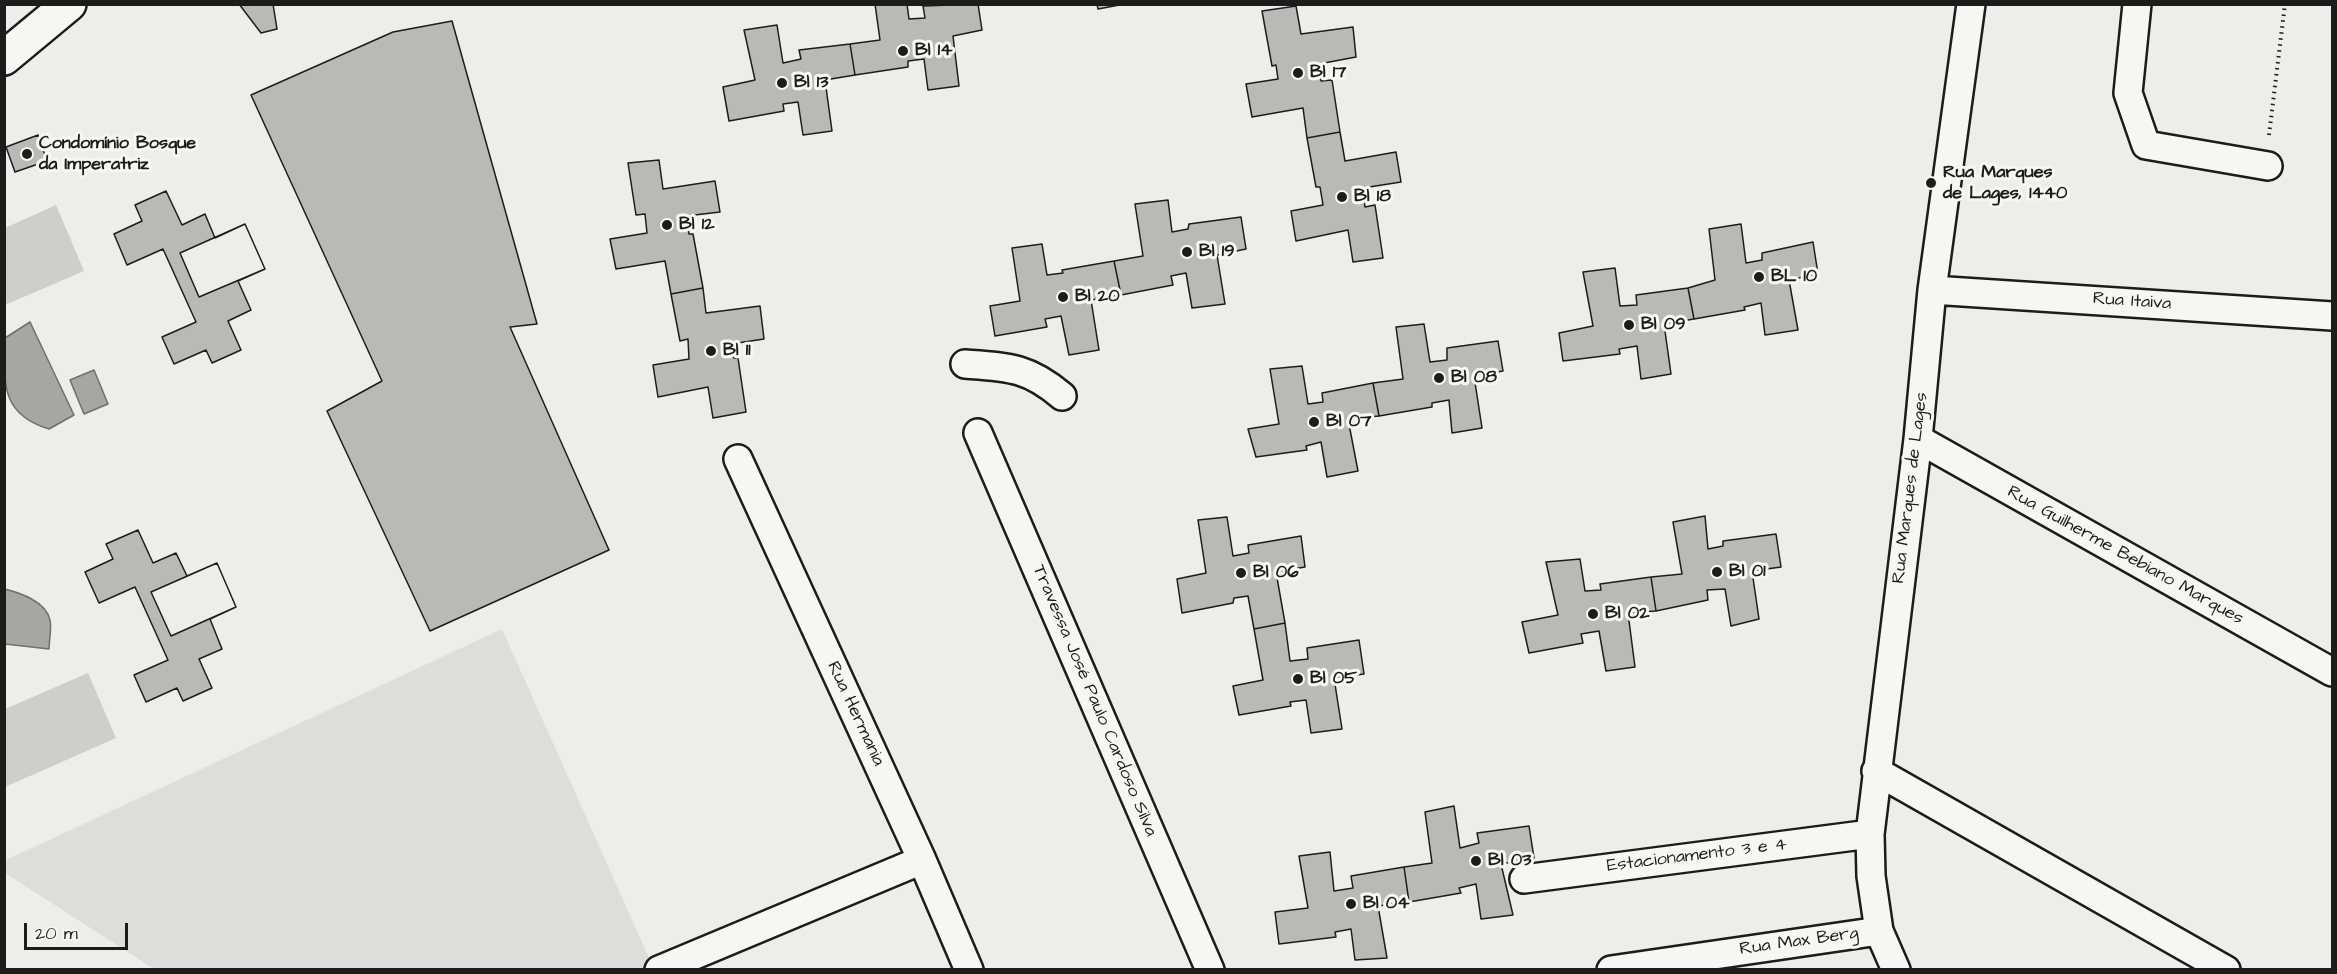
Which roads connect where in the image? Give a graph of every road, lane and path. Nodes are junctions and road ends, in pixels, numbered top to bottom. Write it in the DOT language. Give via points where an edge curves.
graph roads {
  1 [pos="69,4"];
  2 [pos="1971,4"];
  3 [pos="2137,4"];
  4 [pos="2285,4"];
  5 [pos="4,58"];
  6 [pos="2268,166"];
  7 [pos="1932,290"];
  8 [pos="2332,316"];
  9 [pos="966,364"];
  10 [pos="1062,396"];
  11 [pos="978,433"];
  12 [pos="1918,439"];
  13 [pos="738,459"];
  14 [pos="2332,672"];
  15 [pos="1876,771"];
  16 [pos="1870,834"];
  17 [pos="922,860"];
  18 [pos="1524,879"];
  19 [pos="1879,931"];
  20 [pos="659,969"];
  21 [pos="969,969"];
  22 [pos="1210,969"];
  23 [pos="1611,969"];
  24 [pos="1896,969"];
  25 [pos="2226,969"];
  1 -- 5 [label="main road"];
  2 -- 7 [label="street, Rua Marques de Lages"];
  3 -- 6 [label="street" via="2128,93 2146,145"];
  4 -- 6 [label="path" via="2269,119"];
  7 -- 8 [label="street, Rua Itaiva"];
  7 -- 12 [label="street, Rua Marques de Lages"];
  9 -- 10 [label="street" via="1022,370"];
  11 -- 22 [label="street, Travessa José Paulo Cardoso Silva"];
  12 -- 14 [label="street, Rua Guilherme Bebiano Marques"];
  12 -- 15 [label="street, Rua Marques de Lages"];
  13 -- 17 [label="street, Rua Hermania"];
  15 -- 16 [label="street, Rua Marques de Lages"];
  15 -- 25 [label="street"];
  16 -- 18 [label="street, Estacionamento 3 e 4"];
  16 -- 19 [label="street, Rua Marques de Lages"];
  17 -- 20 [label="street"];
  17 -- 21 [label="street, Rua Hermania"];
  19 -- 23 [label="street, Rua Max Berg"];
  19 -- 24 [label="street, Rua Marques de Lages"];
}
